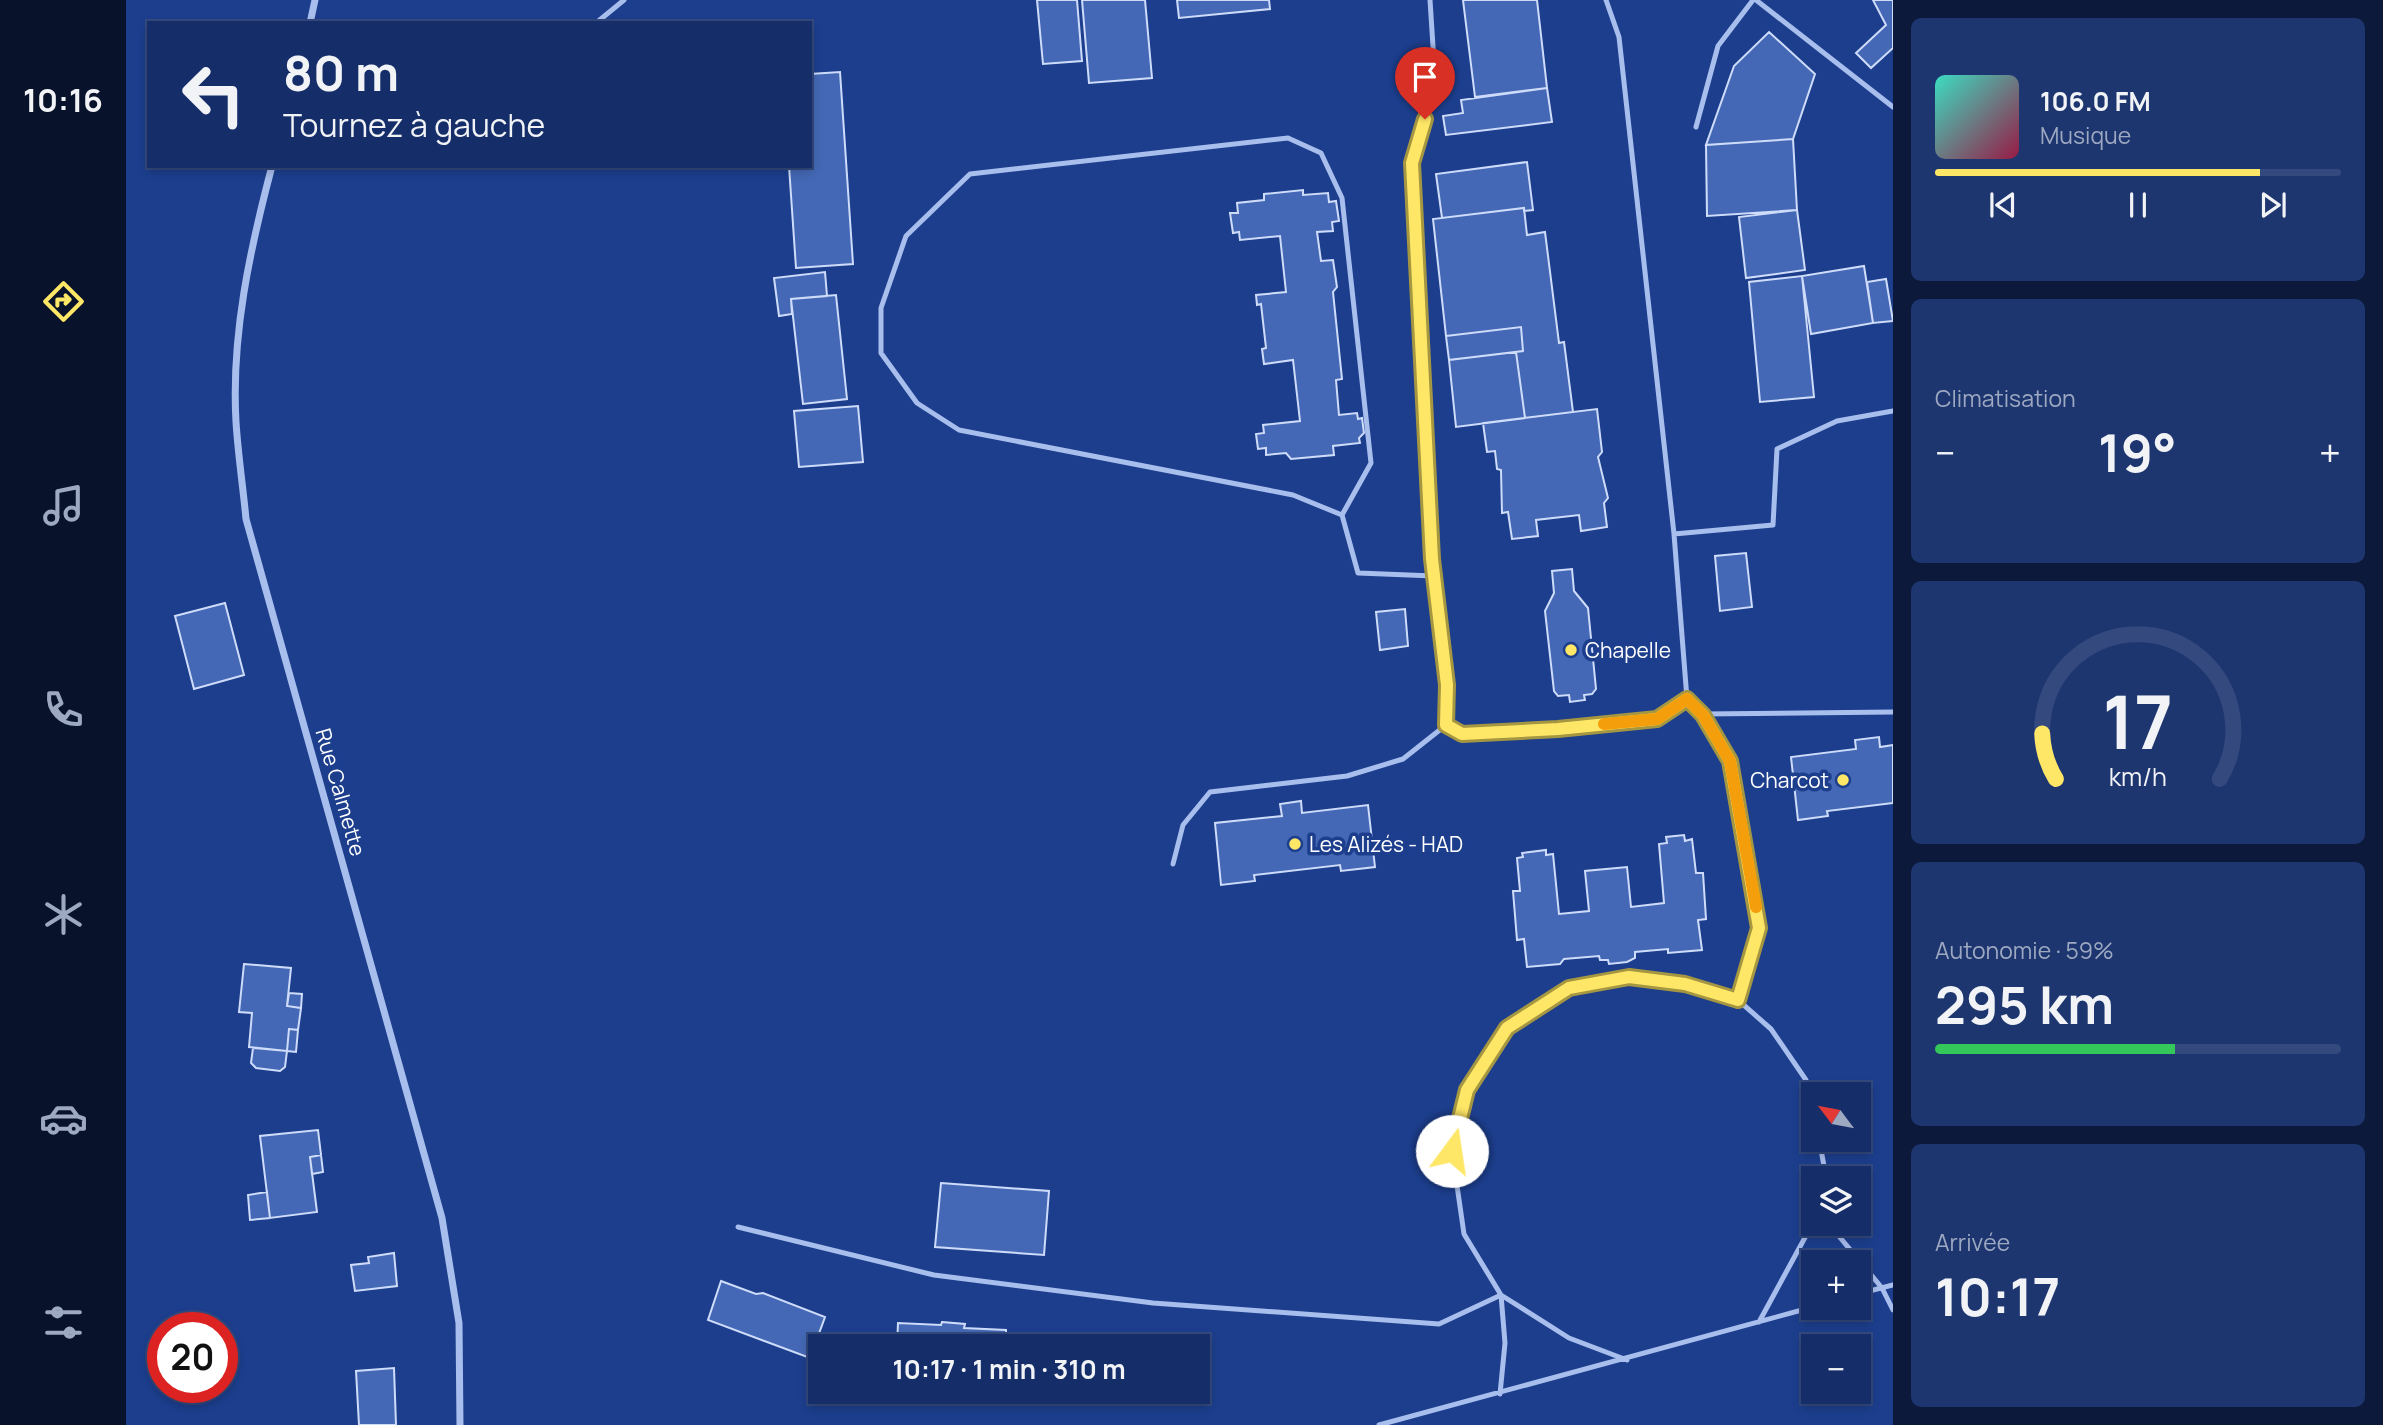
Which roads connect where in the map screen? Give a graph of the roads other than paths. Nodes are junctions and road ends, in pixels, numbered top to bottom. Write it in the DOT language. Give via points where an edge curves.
graph roads {
  1 [pos="315,0"];
  2 [pos="624,0"];
  3 [pos="1430,0"];
  4 [pos="1606,0"];
  5 [pos="1755,0"];
  6 [pos="310,21"];
  7 [pos="598,21"];
  8 [pos="1893,107"];
  9 [pos="1696,127"];
  10 [pos="272,168"];
  11 [pos="1893,411"];
  12 [pos="1342,515"];
  13 [pos="1674,534"];
  14 [pos="1434,576"];
  15 [pos="1687,699"];
  16 [pos="1893,712"];
  17 [pos="1703,715"];
  18 [pos="1446,725"];
  19 [pos="1173,864"];
  20 [pos="1738,1000"];
  21 [pos="1806,1082"];
  22 [pos="738,1227"];
  23 [pos="1806,1236"];
  24 [pos="1839,1236"];
  25 [pos="1893,1285"];
  26 [pos="1882,1288"];
  27 [pos="1871,1291"];
  28 [pos="1501,1295"];
  29 [pos="1801,1310"];
  30 [pos="1893,1310"];
  31 [pos="1759,1322"];
  32 [pos="1627,1360"];
  33 [pos="1500,1394"];
  34 [pos="460,1425"];
  35 [pos="1379,1425"];
  1 -- 6 [label="street"];
  2 -- 7 [label="lane"];
  3 -- 14 [label="lane" via="1434,62 1412,163"];
  4 -- 13 [label="lane" via="1619,37"];
  5 -- 8 [label="lane"];
  5 -- 9 [label="lane" via="1718,46"];
  10 -- 34 [label="street, Rue Calmette" via="244,289 238,357 236,421 246,519 442,1218 459,1323"];
  11 -- 13 [label="lane" via="1838,421 1777,449 1773,525"];
  12 -- 12 [label="lane" via="1371,463 1342,198 1321,153 1288,138 970,174 906,236 881,308 881,353 917,402 959,430 1293,495"];
  12 -- 14 [label="lane" via="1358,573"];
  13 -- 15 [label="lane"];
  14 -- 18 [label="lane" via="1447,685"];
  15 -- 17 [label="lane"];
  15 -- 18 [label="lane" via="1657,719 1462,734"];
  16 -- 17 [label="lane"];
  17 -- 20 [label="lane" via="1730,761 1759,928"];
  18 -- 19 [label="lane" via="1403,759 1347,776 1210,792 1183,825"];
  20 -- 21 [label="lane" via="1771,1029"];
  20 -- 28 [label="lane" via="1685,984 1629,977 1569,988 1507,1028 1467,1090 1452,1151 1464,1234"];
  22 -- 28 [label="lane" via="934,1275 1153,1303 1438,1324"];
  23 -- 31 [label="lane"];
  24 -- 26 [label="lane"];
  25 -- 26 [label="lane"];
  26 -- 27 [label="lane"];
  26 -- 30 [label="lane"];
  28 -- 32 [label="lane" via="1569,1338"];
  28 -- 33 [label="lane" via="1505,1343"];
  29 -- 31 [label="lane"];
  31 -- 32 [label="lane"];
  32 -- 33 [label="lane"];
  33 -- 35 [label="lane"];
}
